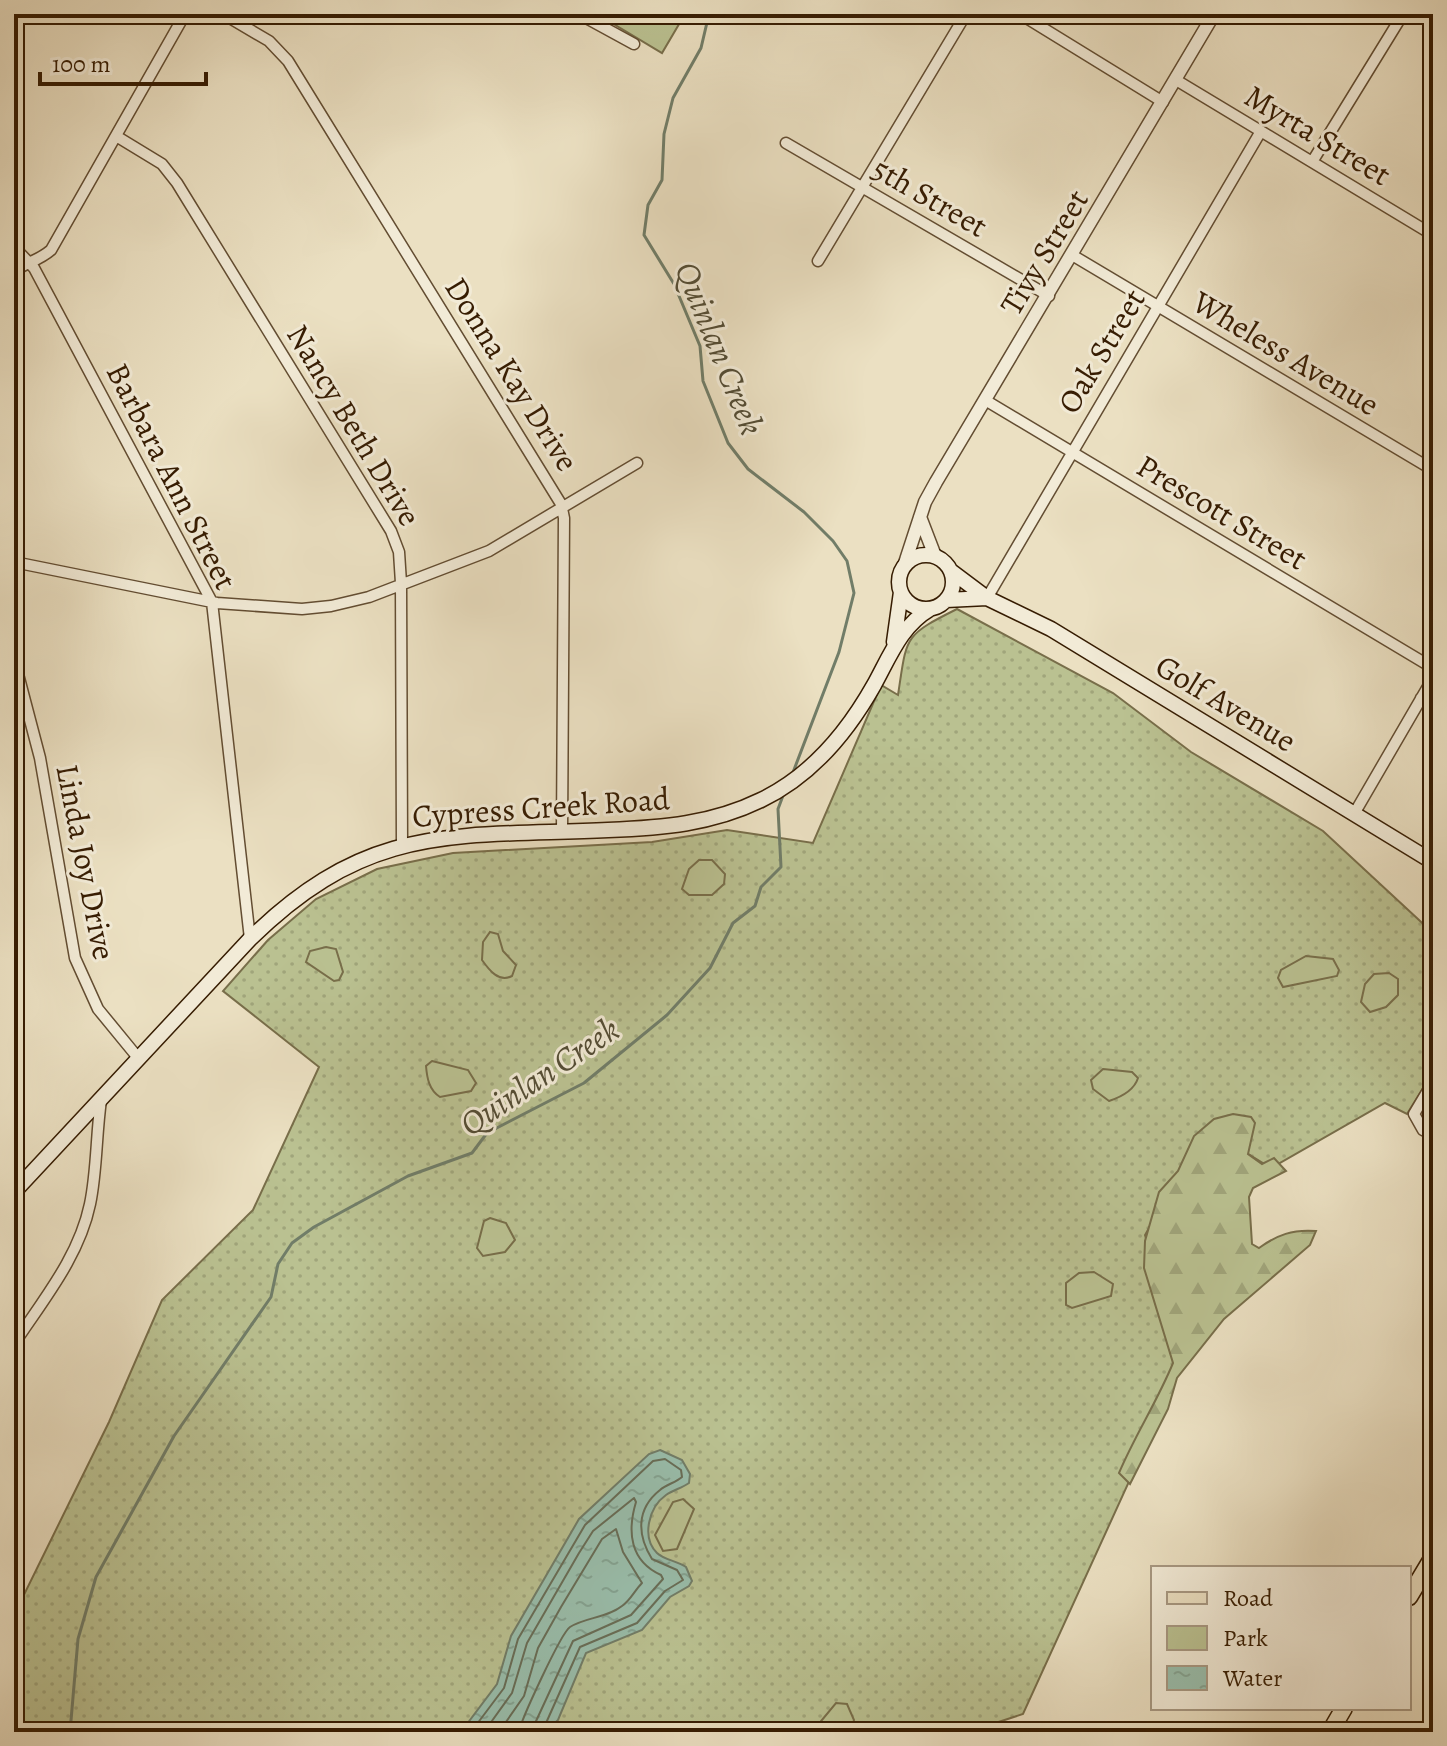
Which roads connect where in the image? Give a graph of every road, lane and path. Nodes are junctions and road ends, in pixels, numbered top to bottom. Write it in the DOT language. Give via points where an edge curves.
graph roads {
  1 [pos="185,14"];
  2 [pos="223,14"];
  3 [pos="579,14"];
  4 [pos="966,14"];
  5 [pos="1020,14"];
  6 [pos="1214,14"];
  7 [pos="1403,14"];
  8 [pos="634,44"];
  9 [pos="1176,80"];
  10 [pos="1163,102"];
  11 [pos="1261,131"];
  12 [pos="116,136"];
  13 [pos="786,143"];
  14 [pos="1312,162"];
  15 [pos="862,187"];
  16 [pos="1433,235"];
  17 [pos="14,247"];
  18 [pos="1072,255"];
  19 [pos="818,261"];
  20 [pos="31,264"];
  21 [pos="14,272"];
  22 [pos="1049,296"];
  23 [pos="1158,307"];
  24 [pos="985,400"];
  25 [pos="1072,453"];
  26 [pos="637,463"];
  27 [pos="1433,470"];
  28 [pos="561,508"];
  29 [pos="920,517"];
  30 [pos="935,556"];
  31 [pos="14,562"];
  32 [pos="904,566"];
  33 [pos="951,571"];
  34 [pos="401,583"];
  35 [pos="901,592"];
  36 [pos="987,598"];
  37 [pos="946,600"];
  38 [pos="212,602"];
  39 [pos="930,609"];
  40 [pos="893,646"];
  41 [pos="14,659"];
  42 [pos="1433,668"];
  43 [pos="1433,678"];
  44 [pos="1421,698"];
  45 [pos="20,700"];
  46 [pos="1433,705"];
  47 [pos="1354,814"];
  48 [pos="562,832"];
  49 [pos="402,845"];
  50 [pos="1433,862"];
  51 [pos="250,939"];
  52 [pos="139,1059"];
  53 [pos="1433,1082"];
  54 [pos="102,1098"];
  55 [pos="1433,1135"];
  56 [pos="14,1192"];
  57 [pos="14,1344"];
  58 [pos="1432,1561"];
  59 [pos="1411,1594"];
  60 [pos="1343,1710"];
  61 [pos="1330,1732"];
  1 -- 12 [label="street"];
  2 -- 28 [label="street, Donna Kay Drive" via="269,41 288,61"];
  3 -- 8 [label="street"];
  4 -- 15 [label="street"];
  5 -- 10 [label="street"];
  6 -- 9 [label="street, Tivy Street"];
  7 -- 14 [label="street"];
  9 -- 10 [label="street, Tivy Street"];
  9 -- 11 [label="street, Myrta Street"];
  10 -- 18 [label="street, Tivy Street"];
  11 -- 14 [label="street, Myrta Street"];
  11 -- 23 [label="street, Oak Street"];
  12 -- 20 [label="street" via="51,250"];
  12 -- 34 [label="street, Nancy Beth Drive" via="162,164 177,183 391,531"];
  13 -- 15 [label="street, 5th Street"];
  14 -- 16 [label="street, Myrta Street"];
  15 -- 19 [label="street"];
  15 -- 22 [label="street, 5th Street"];
  17 -- 20 [label="street, Barbara Ann Street"];
  18 -- 22 [label="street, Tivy Street"];
  18 -- 23 [label="street, Wheless Avenue"];
  20 -- 21 [label="street"];
  20 -- 38 [label="street, Barbara Ann Street"];
  22 -- 24 [label="street, Tivy Street"];
  23 -- 25 [label="street, Oak Street"];
  23 -- 27 [label="street, Wheless Avenue"];
  24 -- 25 [label="street, Prescott Street"];
  24 -- 29 [label="street, Tivy Street"];
  25 -- 36 [label="street, Oak Street"];
  25 -- 42 [label="street, Prescott Street"];
  26 -- 28 [label="street"];
  28 -- 34 [label="street" via="489,551"];
  28 -- 48 [label="street, Donna Kay Drive"];
  29 -- 30 [label="street"];
  29 -- 32 [label="street, Tivy Street"];
  30 -- 32 [label="main road" via="918,556"];
  30 -- 33 [label="main road"];
  31 -- 38 [label="street"];
  32 -- 35 [label="main road"];
  33 -- 36 [label="main road, Golf Avenue"];
  33 -- 37 [label="main road" via="953,584"];
  34 -- 38 [label="street" via="369,597 317,608"];
  34 -- 49 [label="street, Nancy Beth Drive"];
  35 -- 39 [label="main road" via="911,605"];
  35 -- 40 [label="main road, Cypress Creek Road"];
  36 -- 37 [label="main road, Golf Avenue"];
  36 -- 47 [label="main road, Golf Avenue" via="1051,629"];
  37 -- 39 [label="main road"];
  38 -- 51 [label="street, Barbara Ann Street"];
  39 -- 40 [label="main road, Cypress Creek Road"];
  40 -- 48 [label="main road, Cypress Creek Road" via="861,707 825,753 777,792 724,816 690,824"];
  41 -- 45 [label="street, Linda Joy Drive"];
  43 -- 44 [label="street"];
  44 -- 46 [label="street"];
  44 -- 47 [label="street"];
  45 -- 52 [label="street, Linda Joy Drive" via="40,758 75,958 98,1009"];
  47 -- 50 [label="main road, Golf Avenue"];
  48 -- 49 [label="main road, Cypress Creek Road" via="457,836"];
  49 -- 51 [label="main road, Cypress Creek Road" via="328,875"];
  51 -- 52 [label="main road, Cypress Creek Road"];
  52 -- 54 [label="main road, Cypress Creek Road"];
  53 -- 55 [label="street" via="1414,1114 1423,1130"];
  54 -- 56 [label="main road, Cypress Creek Road"];
  54 -- 57 [label="street" via="82,1232"];
  58 -- 59 [label="main road"];
  60 -- 61 [label="main road"];
}
